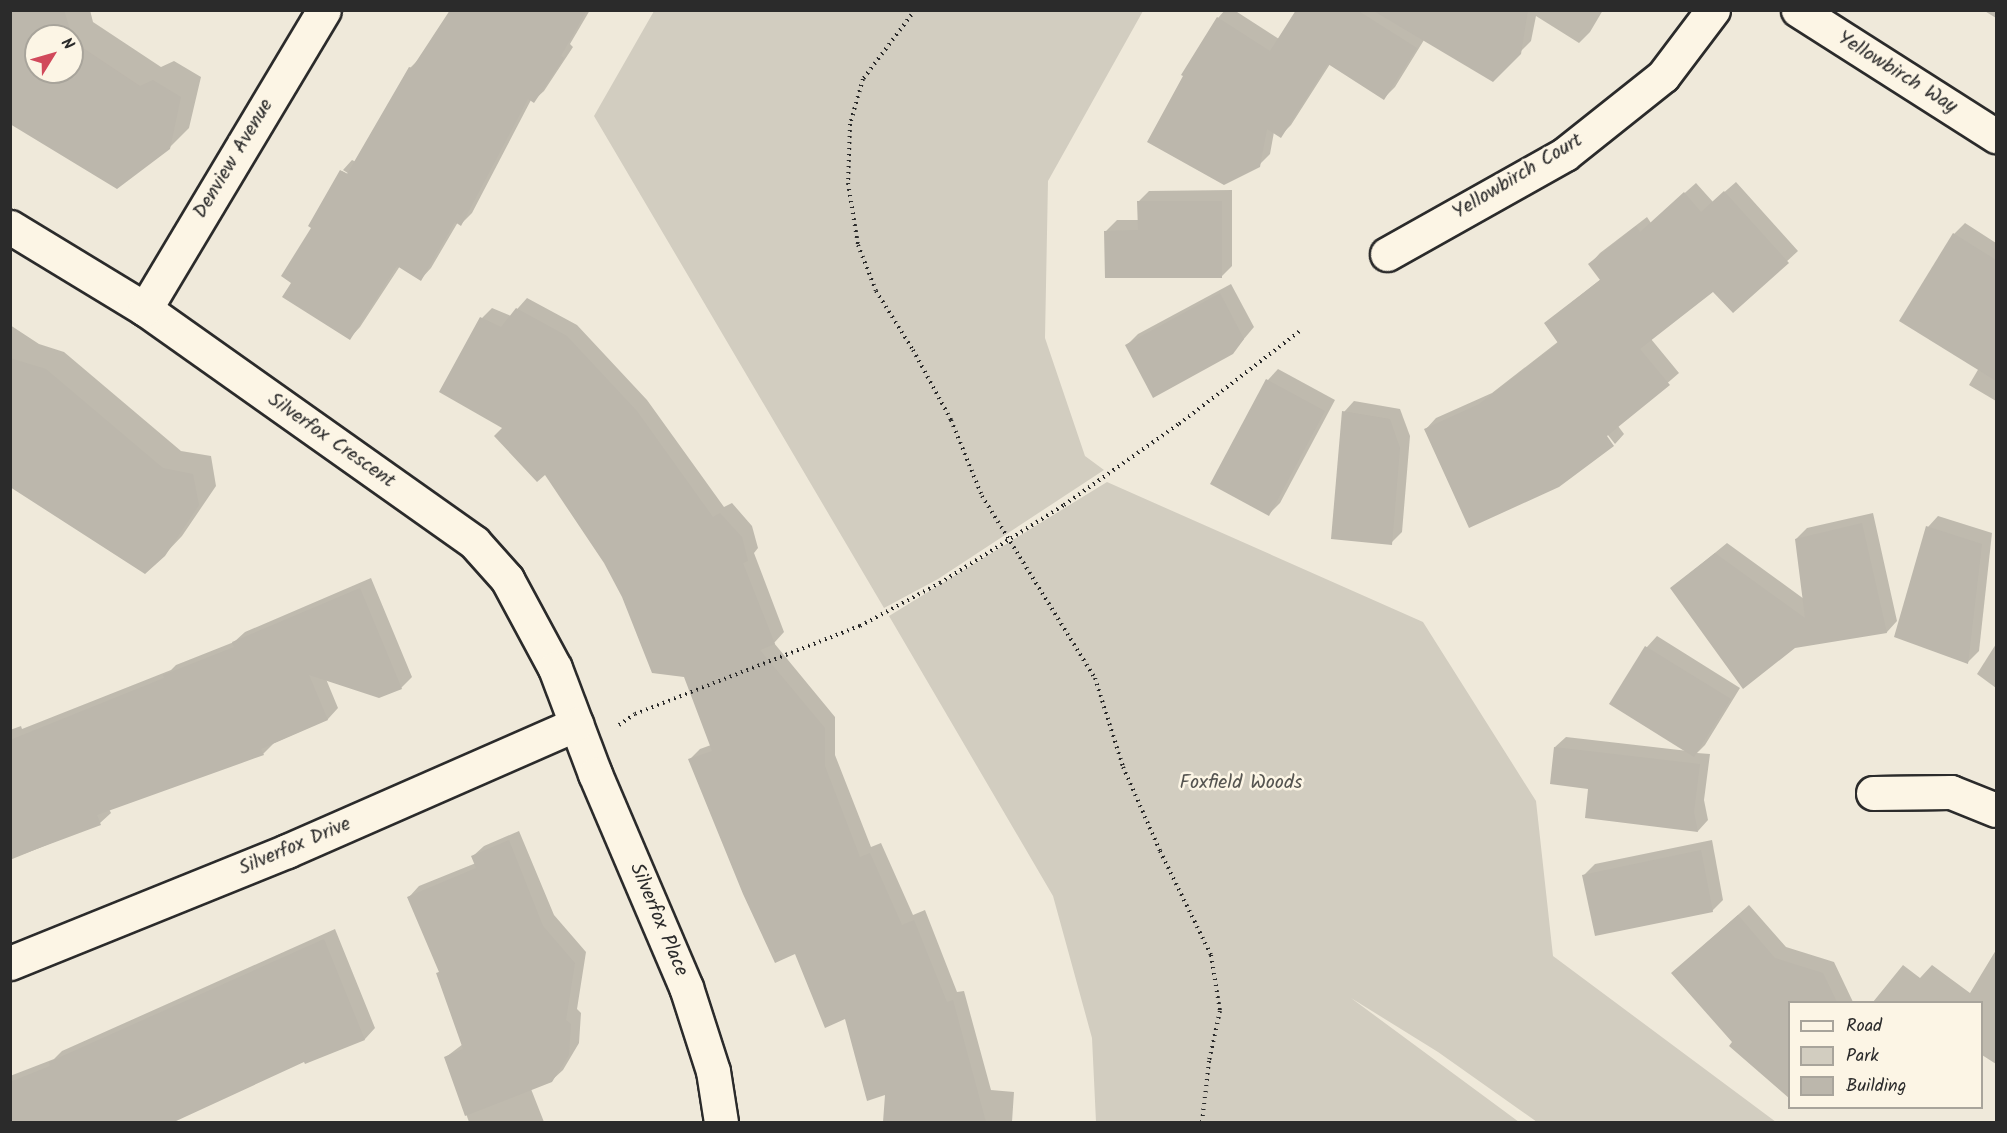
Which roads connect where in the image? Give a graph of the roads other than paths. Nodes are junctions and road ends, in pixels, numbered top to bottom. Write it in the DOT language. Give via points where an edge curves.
graph roads {
  1 [pos="324,10"];
  2 [pos="1713,10"];
  3 [pos="1798,10"];
  4 [pos="1996,136"];
  5 [pos="10,226"];
  6 [pos="1387,254"];
  7 [pos="145,309"];
  8 [pos="576,724"];
  9 [pos="1873,793"];
  10 [pos="1996,810"];
  11 [pos="10,963"];
  12 [pos="721,1122"];
  1 -- 7 [label="street, Denview Avenue"];
  2 -- 6 [label="street, Yellowbirch Court" via="1664,76 1564,154"];
  3 -- 4 [label="street, Yellowbirch Way"];
  5 -- 7 [label="street, Silverfox Crescent"];
  7 -- 8 [label="street, Silverfox Crescent" via="474,542 507,579 555,668"];
  8 -- 11 [label="street, Silverfox Drive" via="287,851"];
  8 -- 12 [label="street, Silverfox Place" via="686,987 713,1071"];
  9 -- 10 [label="street" via="1951,792"];
}
